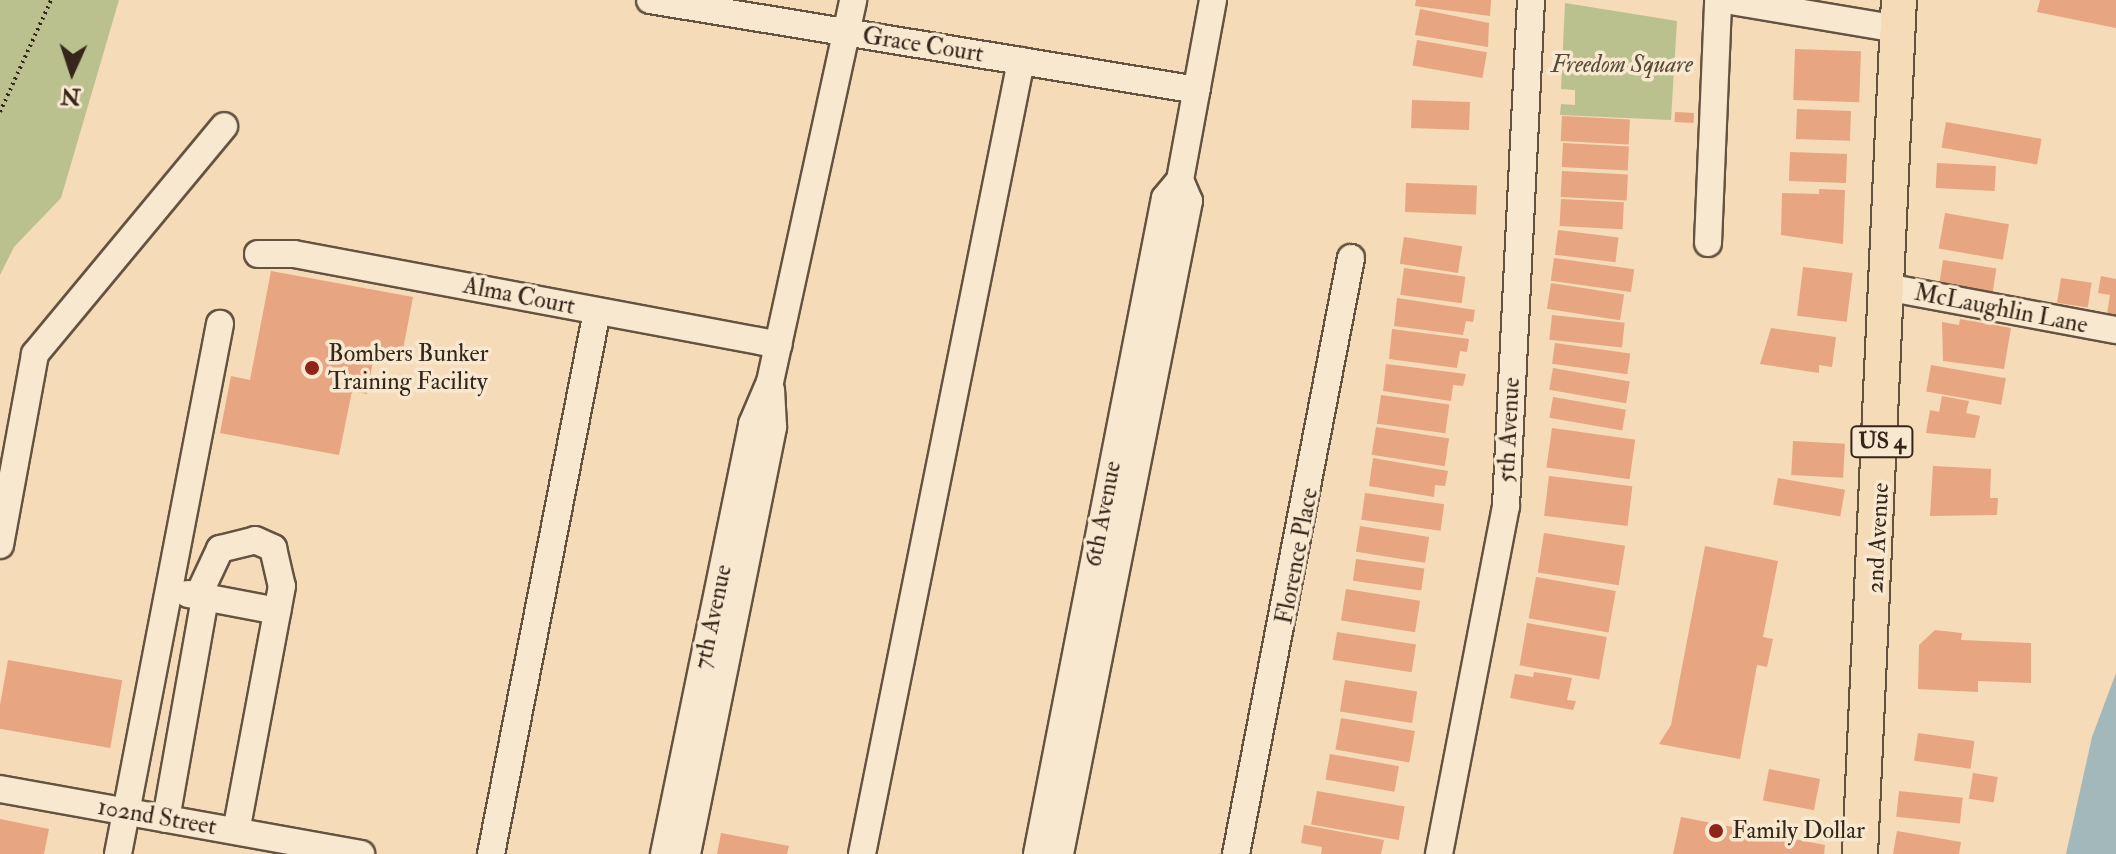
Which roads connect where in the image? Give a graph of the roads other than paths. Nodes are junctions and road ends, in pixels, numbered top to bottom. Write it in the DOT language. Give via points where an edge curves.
graph roads {
  1 [pos="650,0"];
  2 [pos="853,0"];
  3 [pos="1213,0"];
  4 [pos="1531,0"];
  5 [pos="1718,0"];
  6 [pos="1726,0"];
  7 [pos="1899,15"];
  8 [pos="847,32"];
  9 [pos="1021,61"];
  10 [pos="1197,90"];
  11 [pos="224,126"];
  12 [pos="1180,180"];
  13 [pos="1708,243"];
  14 [pos="258,254"];
  15 [pos="1351,258"];
  16 [pos="1886,287"];
  17 [pos="597,311"];
  18 [pos="220,324"];
  19 [pos="2116,330"];
  20 [pos="779,345"];
  21 [pos="770,382"];
  22 [pos="0,545"];
  23 [pos="169,588"];
  24 [pos="202,597"];
  25 [pos="277,611"];
  26 [pos="0,789"];
  27 [pos="126,812"];
  28 [pos="166,819"];
  29 [pos="236,831"];
  30 [pos="344,852"];
  31 [pos="118,854"];
  32 [pos="491,854"];
  33 [pos="664,854"];
  34 [pos="687,854"];
  35 [pos="862,854"];
  36 [pos="1037,854"];
  37 [pos="1060,854"];
  38 [pos="1236,854"];
  39 [pos="1439,854"];
  40 [pos="1860,854"];
  1 -- 8 [label="street, Grace Court"];
  2 -- 8 [label="street, 7th Avenue"];
  3 -- 10 [label="street, 6th Avenue"];
  4 -- 39 [label="street, 5th Avenue" via="1506,506"];
  5 -- 13 [label="street"];
  6 -- 7 [label="street"];
  7 -- 16 [label="main road, 2nd Avenue / US 4"];
  8 -- 9 [label="street, Grace Court"];
  8 -- 20 [label="street, 7th Avenue"];
  9 -- 10 [label="street, Grace Court"];
  9 -- 35 [label="street"];
  10 -- 12 [label="street, 6th Avenue"];
  11 -- 22 [label="street" via="35,354"];
  12 -- 36 [label="street, 6th Avenue" via="1165,198"];
  12 -- 37 [label="street, 6th Avenue" via="1189,201"];
  14 -- 17 [label="street, Alma Court" via="294,254"];
  15 -- 38 [label="street, Florence Place"];
  16 -- 19 [label="street, McLaughlin Lane"];
  16 -- 40 [label="main road, 2nd Avenue / US 4"];
  17 -- 20 [label="street, Alma Court"];
  17 -- 32 [label="street"];
  18 -- 23 [label="street"];
  20 -- 21 [label="street, 7th Avenue"];
  21 -- 33 [label="street, 7th Avenue" via="752,424"];
  21 -- 34 [label="street, 7th Avenue" via="773,427"];
  23 -- 24 [label="street"];
  23 -- 27 [label="street"];
  24 -- 25 [label="street"];
  24 -- 25 [label="street" via="220,549 255,540 273,548 281,565"];
  24 -- 28 [label="street"];
  25 -- 29 [label="street"];
  26 -- 27 [label="street, 102nd Street"];
  27 -- 28 [label="street, 102nd Street"];
  27 -- 31 [label="street"];
  28 -- 29 [label="street, 102nd Street"];
  29 -- 30 [label="street, 102nd Street"];
}
